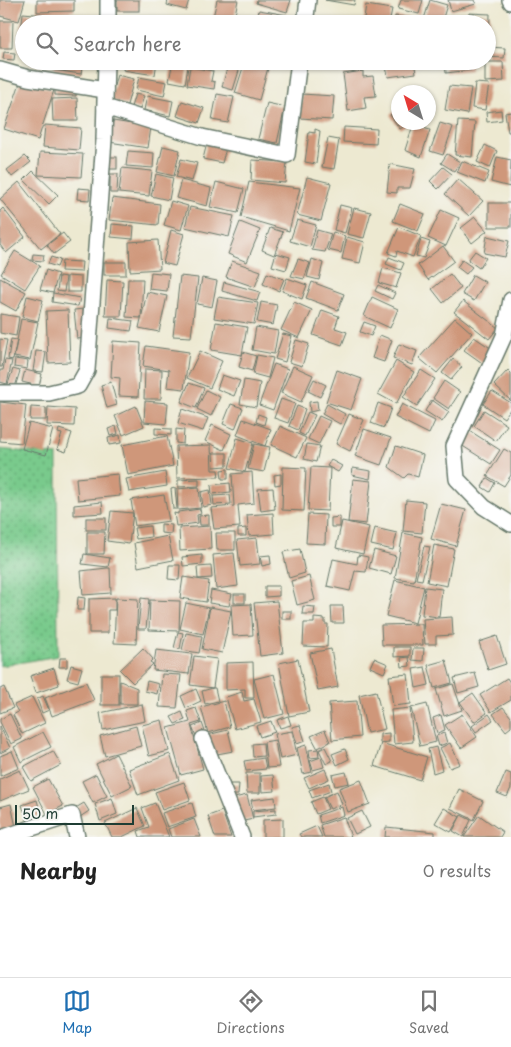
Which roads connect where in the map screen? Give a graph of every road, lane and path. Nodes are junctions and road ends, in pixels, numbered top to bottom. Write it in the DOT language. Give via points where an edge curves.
graph roads {
  1 [pos="108,0"];
  2 [pos="308,0"];
  3 [pos="108,15"];
  4 [pos="306,15"];
  5 [pos="0,70"];
  6 [pos="106,70"];
  7 [pos="299,70"];
  8 [pos="105,90"];
  9 [pos="105,107"];
  10 [pos="511,300"];
  11 [pos="0,393"];
  12 [pos="511,524"];
  13 [pos="203,739"];
  14 [pos="4,837"];
  15 [pos="77,837"];
  16 [pos="242,837"];
  1 -- 3 [label="street"];
  2 -- 4 [label="street"];
  5 -- 8 [label="street" via="28,78"];
  6 -- 8 [label="street"];
  7 -- 9 [label="street" via="287,155 202,137"];
  8 -- 9 [label="street"];
  9 -- 11 [label="street" via="88,370 78,386 49,393"];
  10 -- 12 [label="street" via="504,336 454,446 457,479 484,507"];
  13 -- 16 [label="street"];
  14 -- 15 [label="street" via="72,815"];
}
